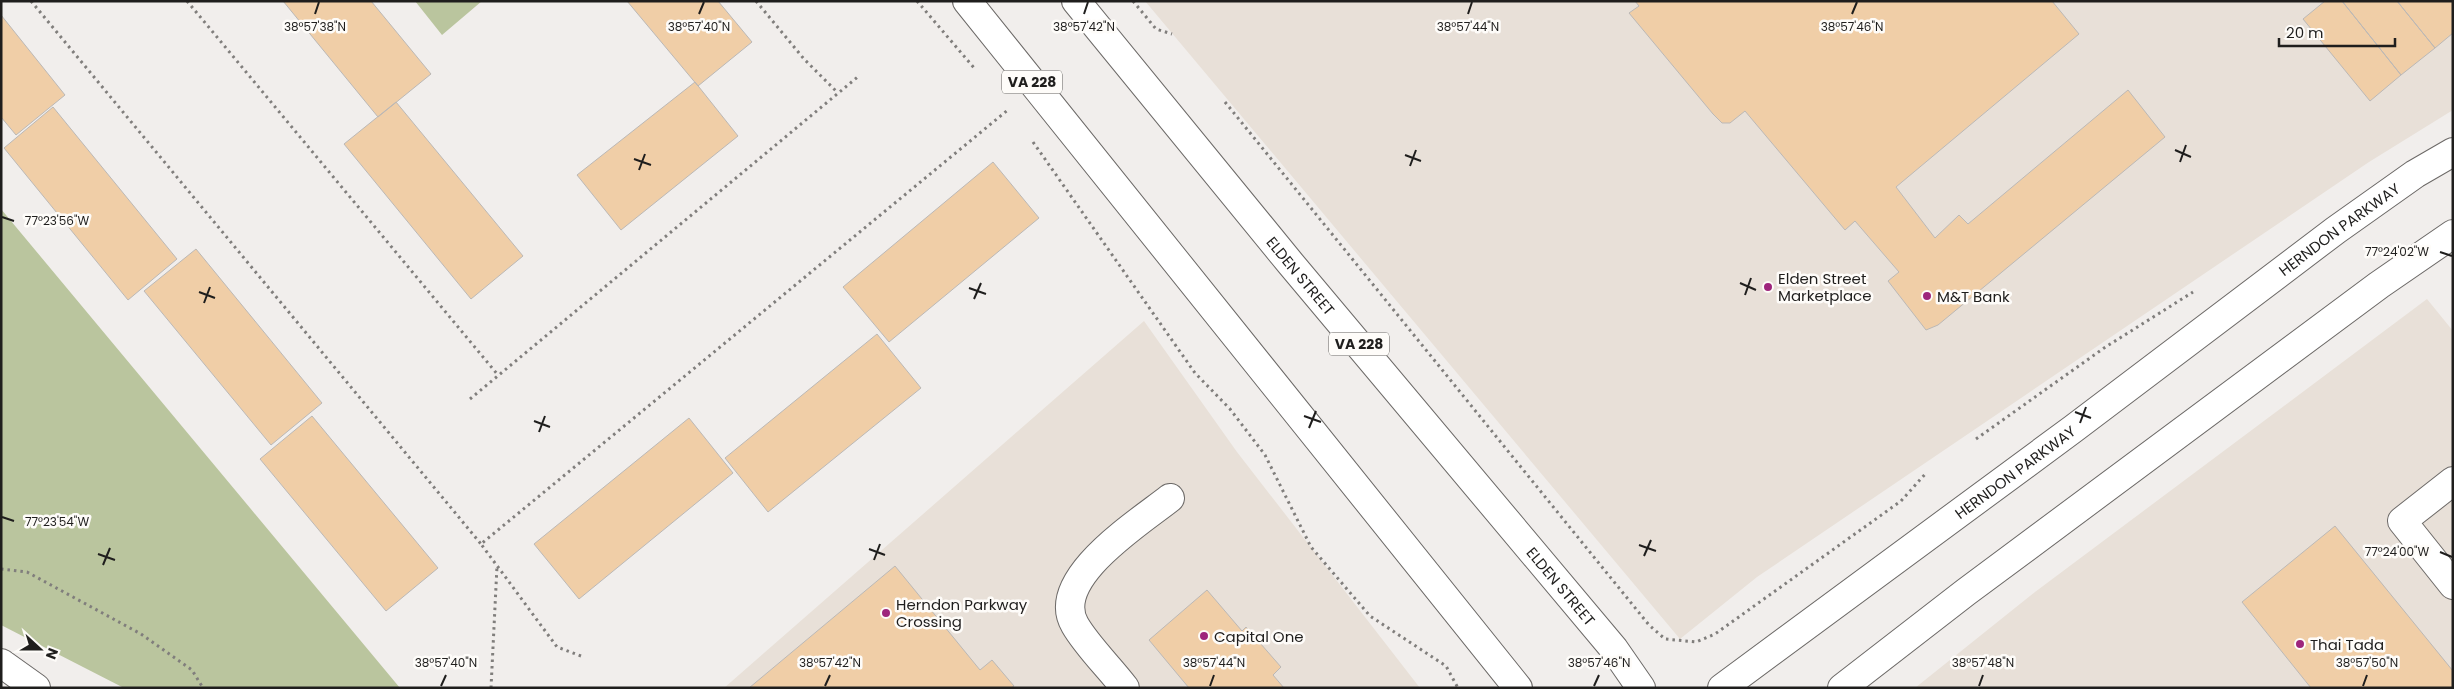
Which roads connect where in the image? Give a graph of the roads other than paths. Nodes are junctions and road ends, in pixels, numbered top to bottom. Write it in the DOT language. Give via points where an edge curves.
graph roads {
  1 [pos="968,1"];
  2 [pos="1076,1"];
  3 [pos="2453,152"];
  4 [pos="2453,234"];
  5 [pos="2453,481"];
  6 [pos="1170,498"];
  7 [pos="2453,585"];
  8 [pos="1,663"];
  9 [pos="36,688"];
  10 [pos="1125,688"];
  11 [pos="1518,688"];
  12 [pos="1641,688"];
  13 [pos="1722,688"];
  14 [pos="1842,688"];
  1 -- 11 [label="main road, VA 228"];
  2 -- 12 [label="main road, ELDEN STREET / VA 228" via="1297,272 1614,649"];
  3 -- 13 [label="main road, HERNDON PARKWAY" via="2415,174 2336,230"];
  4 -- 14 [label="main road" via="2371,290 1981,580"];
  5 -- 7 [label="main road" via="2402,521"];
  6 -- 10 [label="main road" via="1100,555 1080,576 1072,594 1069,609 1075,625"];
  8 -- 9 [label="main road"];
}
